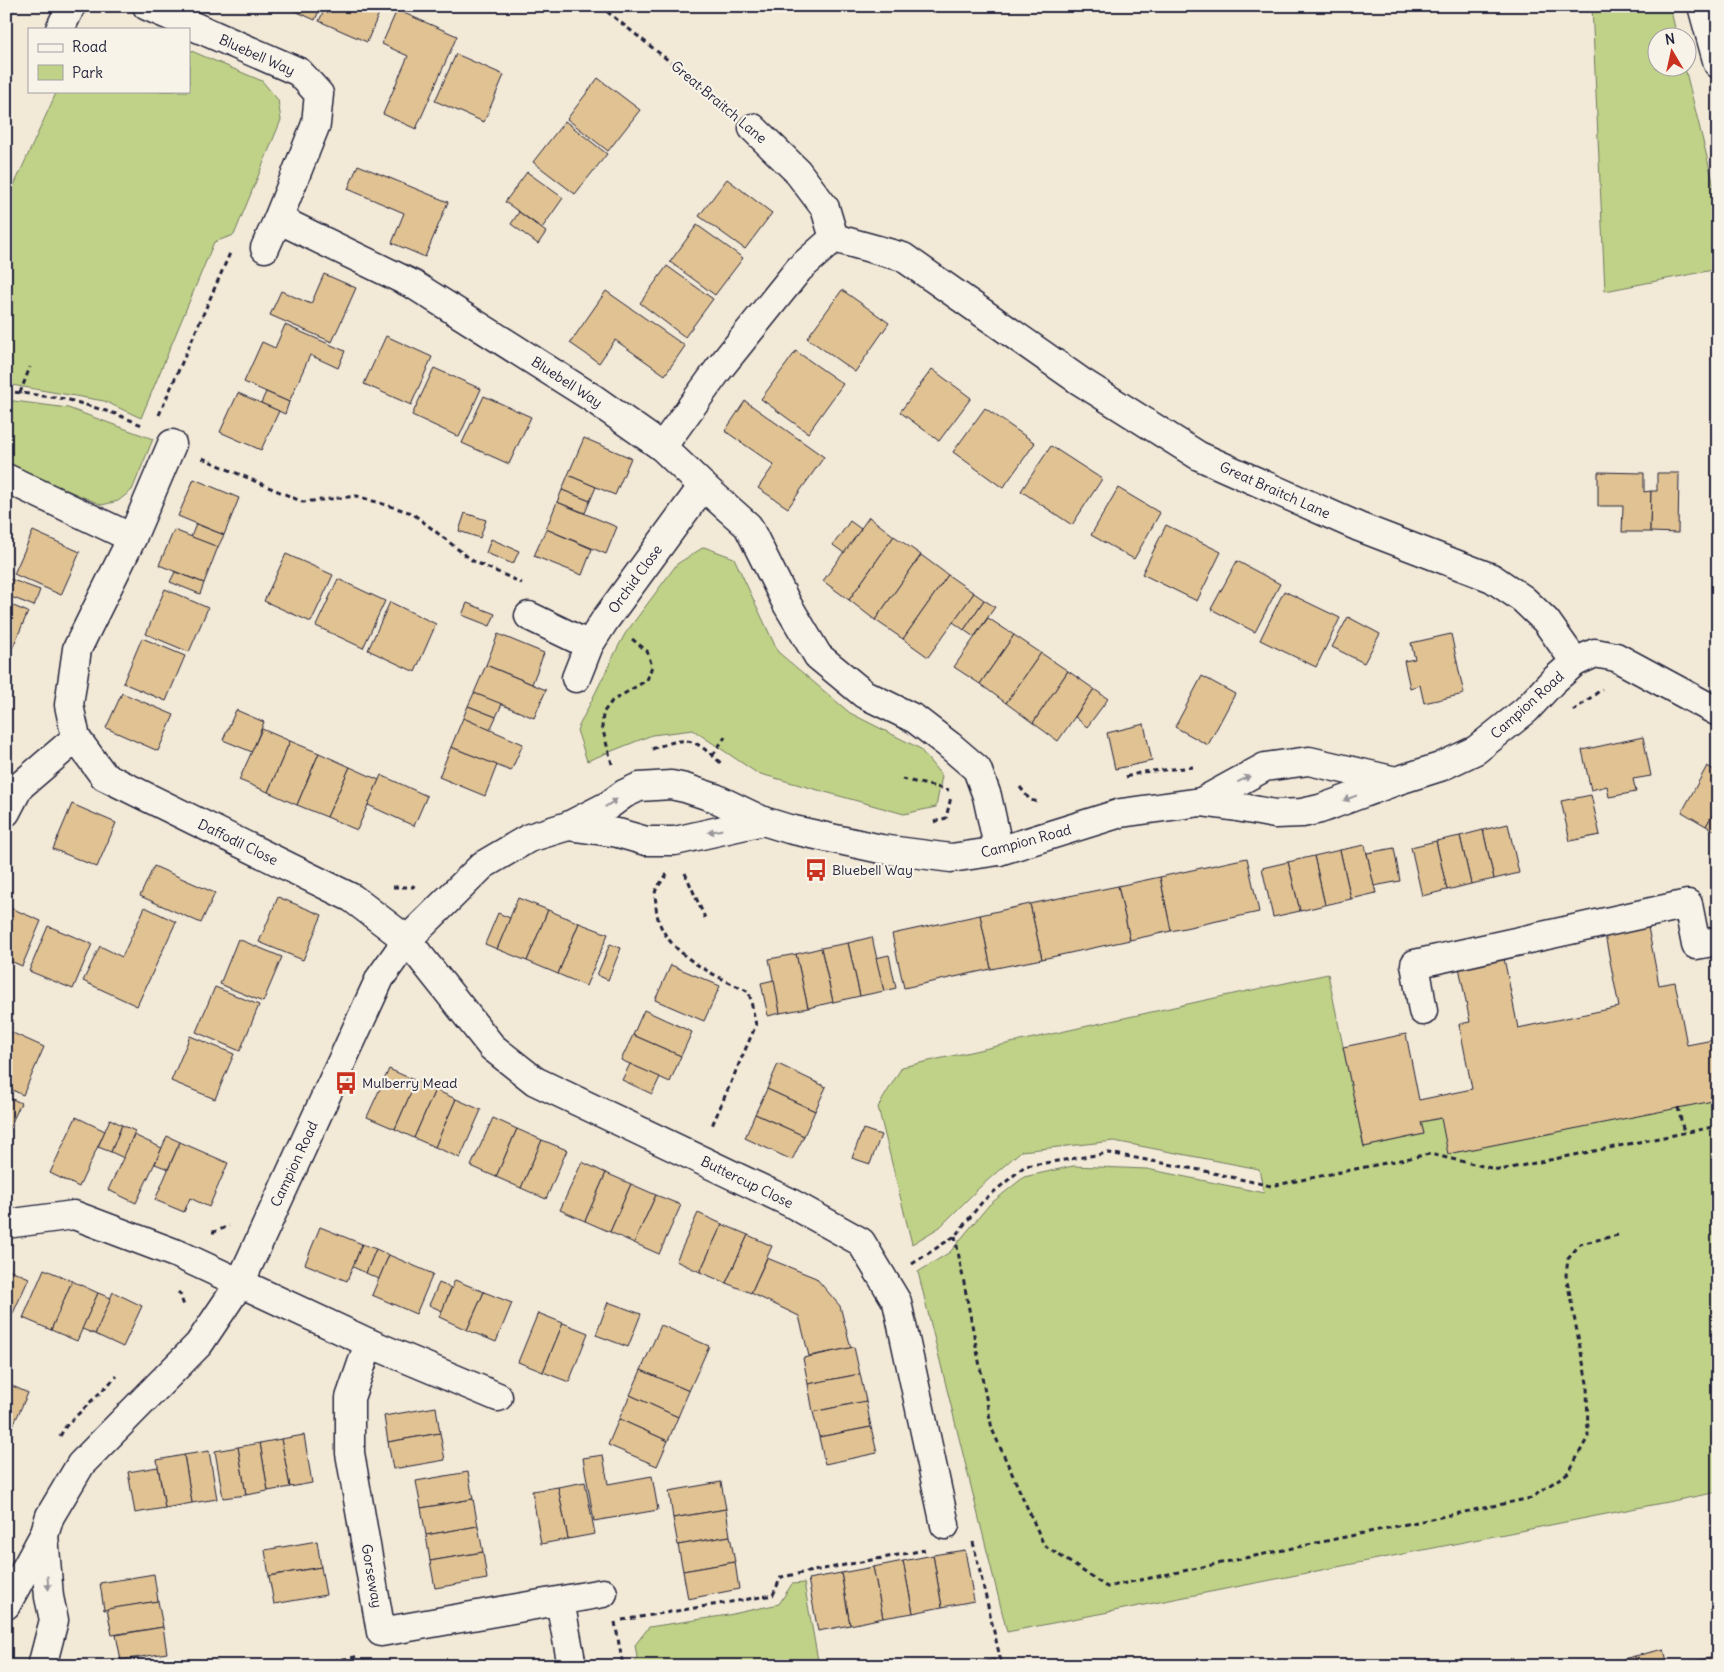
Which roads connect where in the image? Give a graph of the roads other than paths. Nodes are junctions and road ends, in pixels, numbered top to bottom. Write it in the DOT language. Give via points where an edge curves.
graph roads {
  1 [pos="71,6"];
  2 [pos="147,6"];
  3 [pos="1702,6"];
  4 [pos="60,28"];
  5 [pos="1718,64"];
  6 [pos="753,128"];
  7 [pos="278,219"];
  8 [pos="834,238"];
  9 [pos="265,248"];
  10 [pos="172,444"];
  11 [pos="662,447"];
  12 [pos="6,478"];
  13 [pos="703,486"];
  14 [pos="132,538"];
  15 [pos="529,616"];
  16 [pos="589,645"];
  17 [pos="1575,662"];
  18 [pos="576,678"];
  19 [pos="1718,712"];
  20 [pos="76,738"];
  21 [pos="1396,781"];
  22 [pos="1201,802"];
  23 [pos="6,812"];
  24 [pos="763,821"];
  25 [pos="568,826"];
  26 [pos="999,851"];
  27 [pos="407,940"];
  28 [pos="1718,941"];
  29 [pos="1423,1011"];
  30 [pos="6,1224"];
  31 [pos="240,1283"];
  32 [pos="369,1343"];
  33 [pos="498,1396"];
  34 [pos="44,1535"];
  35 [pos="947,1536"];
  36 [pos="603,1593"];
  37 [pos="560,1601"];
  38 [pos="6,1605"];
  39 [pos="42,1666"];
  40 [pos="572,1666"];
  1 -- 4 [label="street"];
  2 -- 7 [label="street, Bluebell Way" via="298,72 319,94 316,124"];
  3 -- 5 [label="street"];
  6 -- 8 [label="street, Great Braitch Lane" via="797,171 825,208"];
  7 -- 9 [label="street"];
  7 -- 11 [label="street, Bluebell Way" via="414,285 591,397"];
  8 -- 11 [label="street" via="799,269 718,370"];
  8 -- 17 [label="street, Great Braitch Lane" via="903,257 1080,381 1199,456 1359,527 1492,578 1523,599 1540,616"];
  10 -- 14 [label="street, Daffodil Close"];
  11 -- 13 [label="street, Bluebell Way"];
  12 -- 14 [label="street"];
  13 -- 16 [label="street, Orchid Close"];
  13 -- 26 [label="street, Bluebell Way" via="748,526 787,604 818,656 864,694 915,718 977,769 987,796"];
  14 -- 20 [label="street, Daffodil Close" via="77,650 69,704"];
  15 -- 16 [label="street"];
  16 -- 18 [label="street, Orchid Close"];
  17 -- 19 [label="street" via="1595,653 1616,657"];
  17 -- 21 [label="street, Campion Road" via="1526,710 1476,750 1440,767"];
  20 -- 23 [label="street" via="20,787"];
  20 -- 27 [label="street, Daffodil Close" via="104,776 352,898"];
  21 -- 22 [label="street, Campion Road, one-way" via="1320,809 1302,812 1276,814"];
  22 -- 21 [label="street, Campion Road, one-way" via="1264,767 1298,762 1308,761"];
  22 -- 26 [label="street, Campion Road" via="1121,813"];
  24 -- 25 [label="street, Campion Road, one-way" via="675,841 646,841 618,833"];
  25 -- 24 [label="street, Campion Road, one-way" via="639,787 671,785 715,798"];
  24 -- 26 [label="street, Campion Road" via="881,849 951,858"];
  25 -- 27 [label="street, Campion Road" via="529,838 483,866"];
  27 -- 31 [label="street, Campion Road" via="380,978"];
  27 -- 35 [label="street, Buttercup Close" via="492,1047 536,1081 789,1202 861,1242 897,1302"];
  28 -- 29 [label="street" via="1696,945 1688,904 1415,964"];
  30 -- 31 [label="street" via="74,1215 180,1255"];
  31 -- 32 [label="street"];
  31 -- 34 [label="street, Campion Road" via="199,1344 81,1464 50,1516"];
  32 -- 33 [label="street"];
  32 -- 37 [label="street, Gorseway" via="350,1398 350,1453 381,1632"];
  34 -- 38 [label="street, Campion Road"];
  34 -- 39 [label="street, Campion Road, one-way" via="54,1620"];
  36 -- 37 [label="street, Gorseway"];
  37 -- 40 [label="street"];
}
